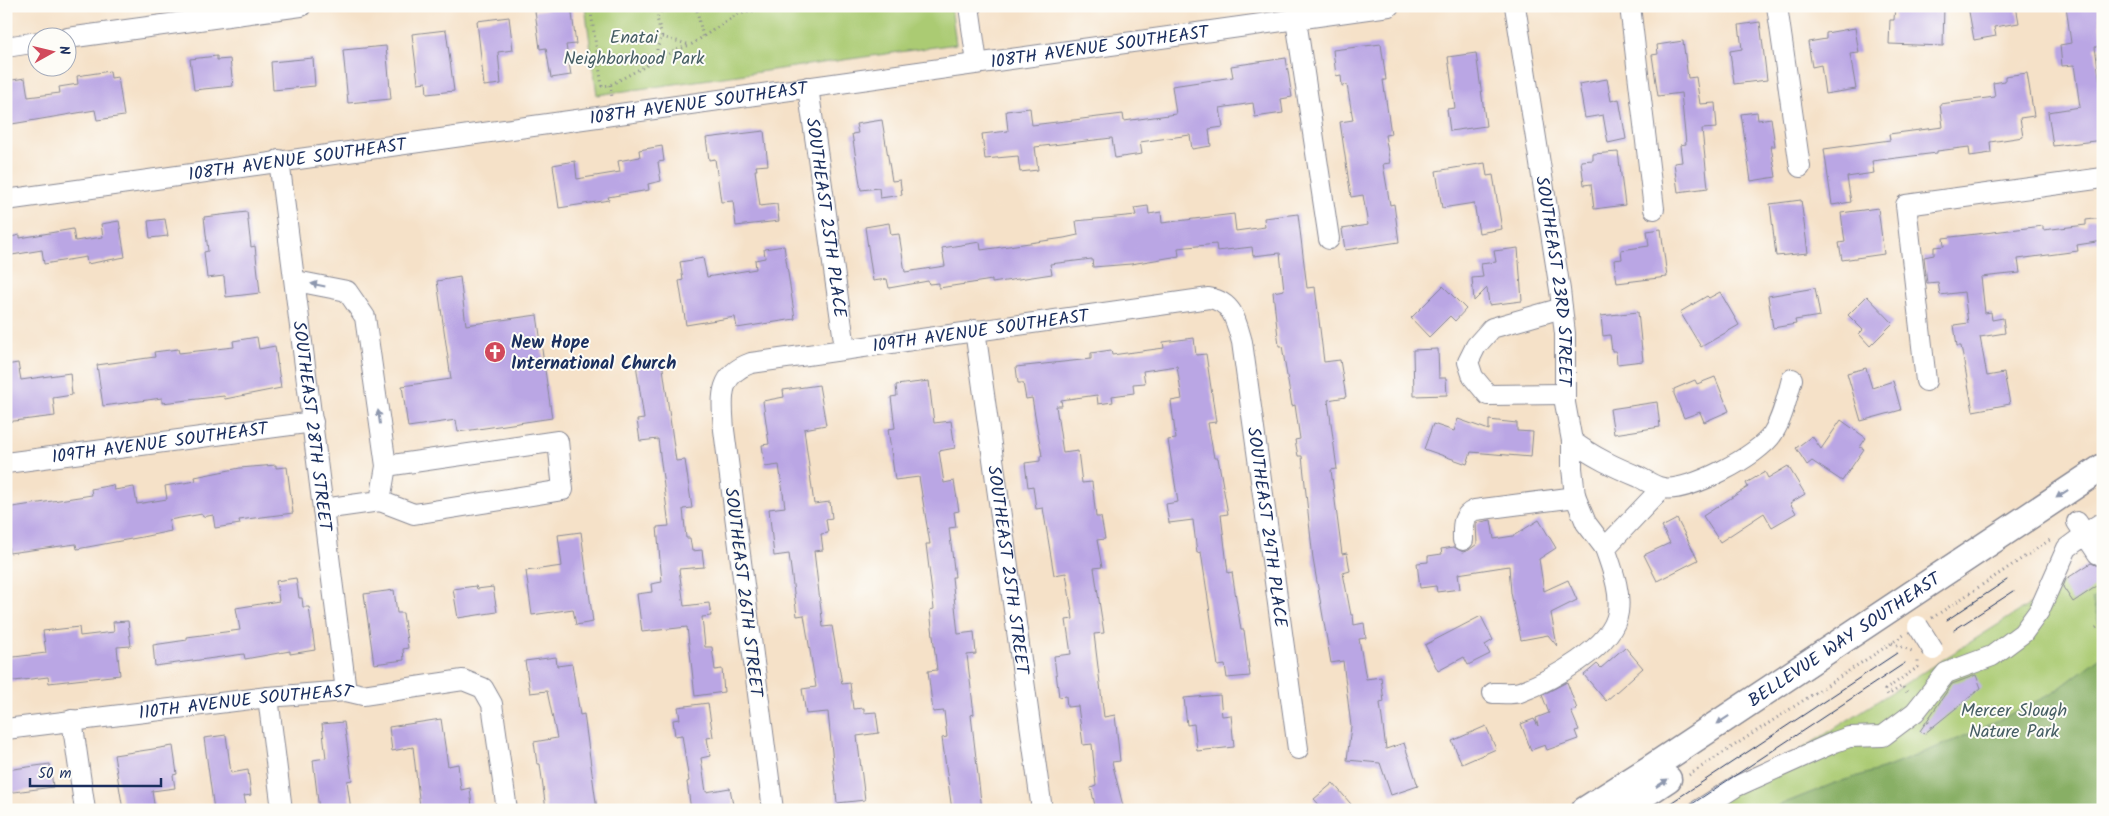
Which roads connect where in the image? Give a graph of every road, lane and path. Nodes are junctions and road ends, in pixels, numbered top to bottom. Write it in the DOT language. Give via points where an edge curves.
graph roads {
  1 [pos="301,6"];
  2 [pos="590,6"];
  3 [pos="664,6"];
  4 [pos="696,6"];
  5 [pos="799,6"];
  6 [pos="969,6"];
  7 [pos="1389,6"];
  8 [pos="1515,6"];
  9 [pos="1630,6"];
  10 [pos="1777,6"];
  11 [pos="1306,14"];
  12 [pos="78,37"];
  13 [pos="662,37"];
  14 [pos="703,37"];
  15 [pos="28,43"];
  16 [pos="688,44"];
  17 [pos="6,46"];
  18 [pos="657,60"];
  19 [pos="977,63"];
  20 [pos="808,87"];
  21 [pos="279,160"];
  22 [pos="1800,166"];
  23 [pos="2103,178"];
  24 [pos="6,200"];
  25 [pos="1654,209"];
  26 [pos="1329,238"];
  27 [pos="296,281"];
  28 [pos="1562,308"];
  29 [pos="1231,309"];
  30 [pos="975,330"];
  31 [pos="845,348"];
  32 [pos="730,376"];
  33 [pos="1792,379"];
  34 [pos="1926,381"];
  35 [pos="1565,394"];
  36 [pos="313,422"];
  37 [pos="1572,441"];
  38 [pos="6,463"];
  39 [pos="386,466"];
  40 [pos="2103,467"];
  41 [pos="1662,488"];
  42 [pos="2103,488"];
  43 [pos="1576,497"];
  44 [pos="380,501"];
  45 [pos="324,508"];
  46 [pos="2087,527"];
  47 [pos="1463,540"];
  48 [pos="1605,548"];
  49 [pos="2098,554"];
  50 [pos="1936,615"];
  51 [pos="1915,620"];
  52 [pos="2103,622"];
  53 [pos="2096,628"];
  54 [pos="1896,640"];
  55 [pos="1892,643"];
  56 [pos="1946,673"];
  57 [pos="346,691"];
  58 [pos="1493,693"];
  59 [pos="268,697"];
  60 [pos="1918,707"];
  61 [pos="72,720"];
  62 [pos="6,729"];
  63 [pos="1933,730"];
  64 [pos="1298,749"];
  65 [pos="1686,777"];
  66 [pos="85,810"];
  67 [pos="282,810"];
  68 [pos="507,810"];
  69 [pos="773,810"];
  70 [pos="1042,810"];
  71 [pos="1585,810"];
  72 [pos="1621,810"];
  73 [pos="1699,810"];
  1 -- 12 [label="street"];
  2 -- 18 [label="path" via="602,86 610,85"];
  3 -- 13 [label="path" via="658,18"];
  4 -- 14 [label="path"];
  5 -- 14 [label="path" via="792,9 764,8 736,15"];
  6 -- 19 [label="street"];
  7 -- 11 [label="street, 108TH AVENUE SOUTHEAST"];
  8 -- 28 [label="street, SOUTHEAST 23RD STREET"];
  9 -- 25 [label="street"];
  10 -- 22 [label="street"];
  11 -- 19 [label="street, 108TH AVENUE SOUTHEAST"];
  11 -- 26 [label="street"];
  13 -- 16 [label="path"];
  13 -- 18 [label="path"];
  14 -- 16 [label="path"];
  15 -- 17 [label="street"];
  16 -- 18 [label="path"];
  19 -- 20 [label="street, 108TH AVENUE SOUTHEAST"];
  20 -- 21 [label="street, 108TH AVENUE SOUTHEAST"];
  20 -- 31 [label="street, SOUTHEAST 25TH PLACE"];
  21 -- 24 [label="street, 108TH AVENUE SOUTHEAST"];
  21 -- 27 [label="street, SOUTHEAST 28TH STREET"];
  23 -- 34 [label="street" via="1906,205"];
  27 -- 36 [label="street, SOUTHEAST 28TH STREET"];
  39 -- 27 [label="street, one-way" via="365,317 347,290"];
  28 -- 35 [label="street, SOUTHEAST 23RD STREET"];
  28 -- 35 [label="street" via="1492,328 1476,346 1468,362 1472,377 1488,395"];
  29 -- 30 [label="street, 109TH AVENUE SOUTHEAST" via="1224,302 1209,298"];
  29 -- 64 [label="street, SOUTHEAST 24TH PLACE" via="1242,342"];
  30 -- 31 [label="street, 109TH AVENUE SOUTHEAST"];
  30 -- 70 [label="street, SOUTHEAST 25TH STREET"];
  31 -- 32 [label="street, 109TH AVENUE SOUTHEAST" via="751,363 739,367"];
  32 -- 69 [label="street, SOUTHEAST 26TH STREET" via="724,385 724,430"];
  33 -- 41 [label="street" via="1773,434 1761,448 1692,484 1676,489"];
  35 -- 37 [label="street, SOUTHEAST 23RD STREET"];
  36 -- 38 [label="street, 109TH AVENUE SOUTHEAST"];
  36 -- 45 [label="street, SOUTHEAST 28TH STREET"];
  37 -- 41 [label="street" via="1590,455"];
  37 -- 43 [label="street, SOUTHEAST 23RD STREET"];
  39 -- 44 [label="street"];
  39 -- 44 [label="street" via="558,441 564,490 414,514"];
  40 -- 71 [label="main road, BELLEVUE WAY SOUTHEAST, one-way"];
  41 -- 48 [label="street"];
  42 -- 51 [label="main road, BELLEVUE WAY SOUTHEAST"];
  43 -- 47 [label="street" via="1475,510 1463,521"];
  43 -- 48 [label="street, SOUTHEAST 23RD STREET" via="1586,523"];
  44 -- 45 [label="street"];
  45 -- 57 [label="street, SOUTHEAST 28TH STREET"];
  46 -- 49 [label="street"];
  46 -- 50 [label="path"];
  46 -- 56 [label="street" via="2067,548 2040,611 2024,633 1992,656"];
  48 -- 58 [label="street, SOUTHEAST 23RD STREET" via="1619,594 1618,614 1610,631 1587,655 1561,672 1518,692"];
  51 -- 56 [label="street, bridge"];
  72 -- 51 [label="main road, BELLEVUE WAY SOUTHEAST, one-way"];
  52 -- 53 [label="path"];
  54 -- 55 [label="path"];
  55 -- 60 [label="path" via="1911,650 1919,663 1918,667 1885,690 1888,695 1902,686"];
  55 -- 65 [label="path"];
  56 -- 60 [label="street"];
  57 -- 59 [label="street, 110TH AVENUE SOUTHEAST"];
  57 -- 68 [label="street, 110TH AVENUE SOUTHEAST" via="363,695 463,680 483,688 492,704"];
  59 -- 61 [label="street, 110TH AVENUE SOUTHEAST"];
  59 -- 67 [label="street"];
  60 -- 63 [label="path"];
  60 -- 73 [label="street" via="1884,736 1849,737 1816,750 1735,787"];
  61 -- 62 [label="street, 110TH AVENUE SOUTHEAST"];
  61 -- 66 [label="street"];
}
